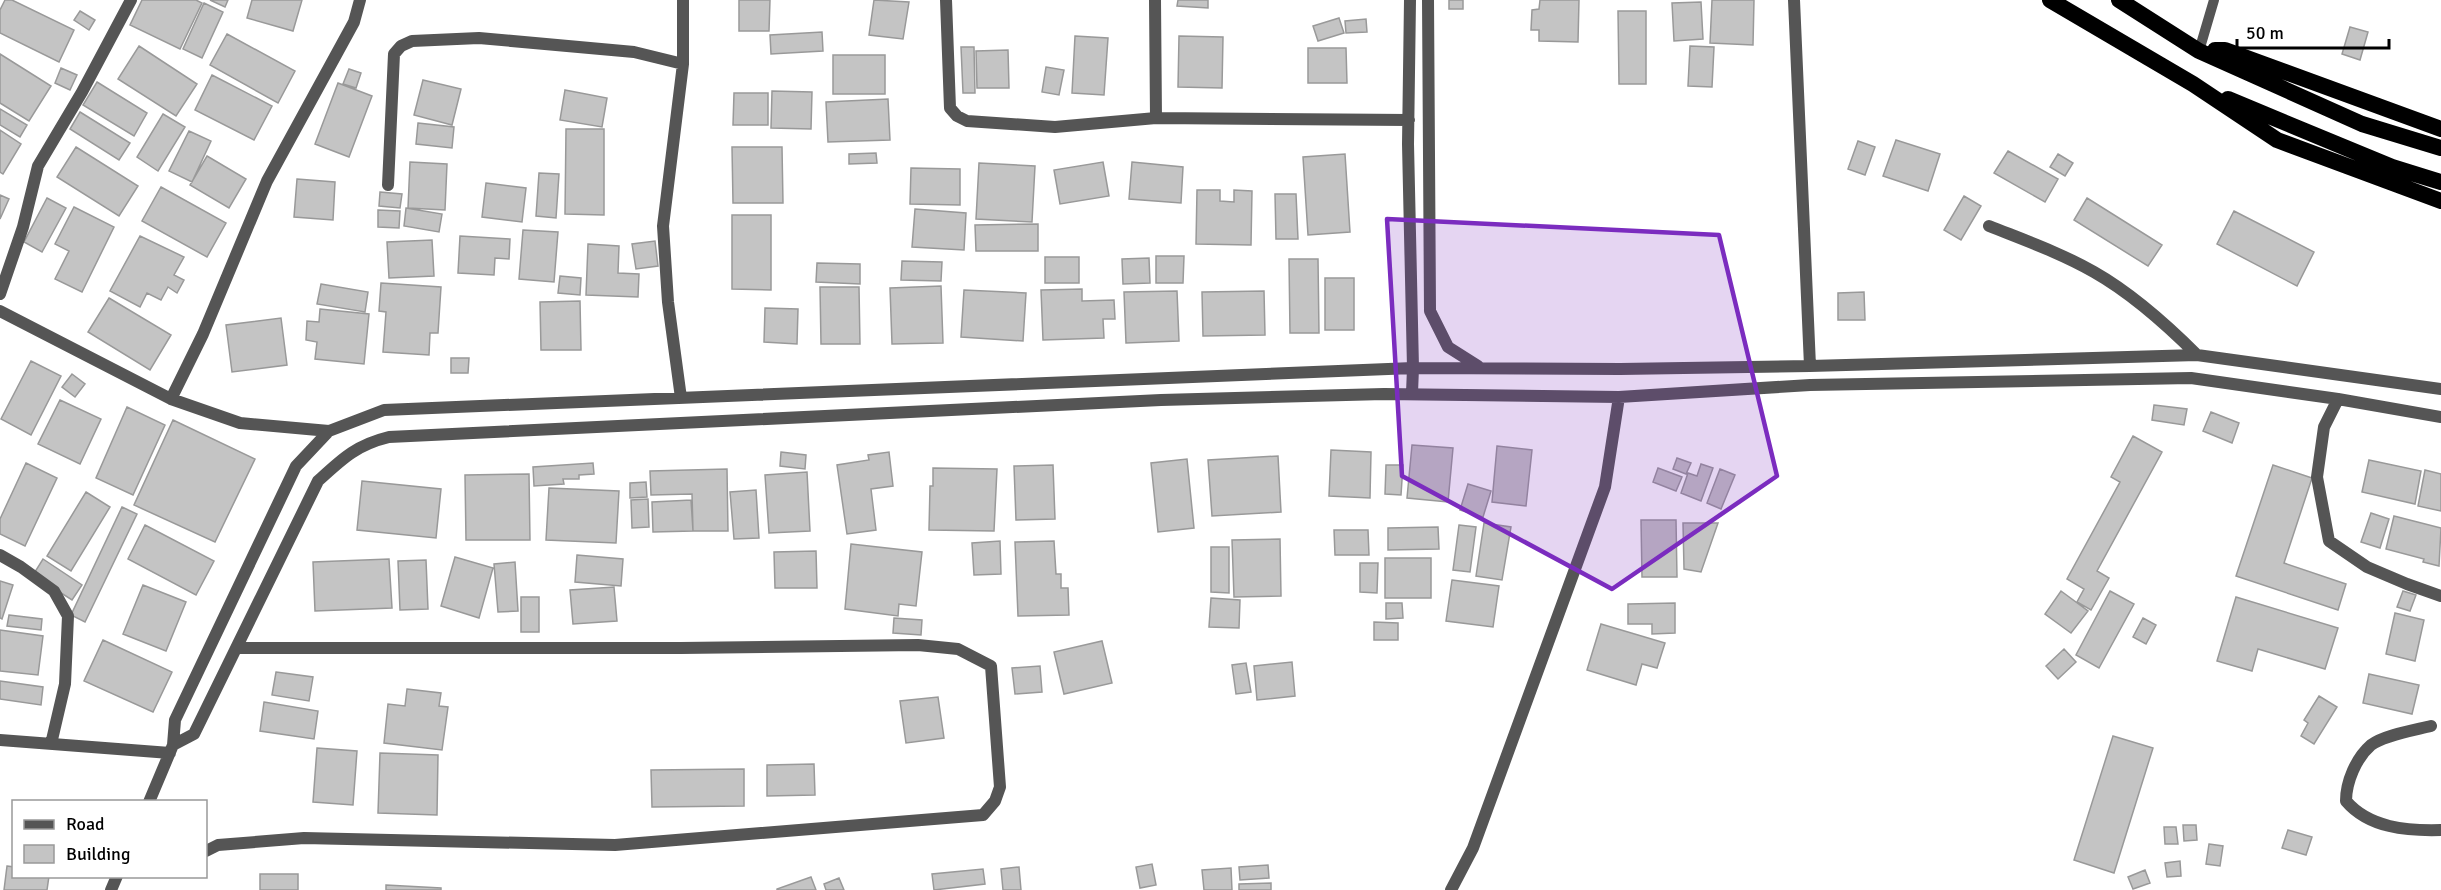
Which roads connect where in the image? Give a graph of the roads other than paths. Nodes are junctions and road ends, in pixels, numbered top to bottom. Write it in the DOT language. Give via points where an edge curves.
graph roads {
  1 [pos="131,0"];
  2 [pos="360,0"];
  3 [pos="683,0"];
  4 [pos="946,0"];
  5 [pos="1155,0"];
  6 [pos="1410,0"];
  7 [pos="1428,0"];
  8 [pos="1794,0"];
  9 [pos="2050,0"];
  10 [pos="2214,0"];
  11 [pos="2127,2"];
  12 [pos="2199,51"];
  13 [pos="683,64"];
  14 [pos="2193,84"];
  15 [pos="1156,118"];
  16 [pos="1409,120"];
  17 [pos="2441,129"];
  18 [pos="2441,148"];
  19 [pos="2441,182"];
  20 [pos="388,185"];
  21 [pos="2441,201"];
  22 [pos="1989,226"];
  23 [pos="0,294"];
  24 [pos="0,311"];
  25 [pos="2197,355"];
  26 [pos="1478,366"];
  27 [pos="1809,366"];
  28 [pos="1413,368"];
  29 [pos="2441,388"];
  30 [pos="1412,393"];
  31 [pos="1619,397"];
  32 [pos="681,398"];
  33 [pos="171,399"];
  34 [pos="2338,399"];
  35 [pos="2441,417"];
  36 [pos="329,431"];
  37 [pos="0,555"];
  38 [pos="2441,596"];
  39 [pos="238,648"];
  40 [pos="2431,726"];
  41 [pos="0,740"];
  42 [pos="51,744"];
  43 [pos="172,749"];
  44 [pos="149,800"];
  45 [pos="2441,830"];
  46 [pos="207,850"];
  47 [pos="1451,890"];
  1 -- 23 [label="street" via="38,166"];
  2 -- 33 [label="street" via="354,22 267,181 203,334"];
  3 -- 13 [label="street"];
  4 -- 15 [label="street" via="950,108 957,116 967,121 1055,127"];
  5 -- 15 [label="street"];
  6 -- 16 [label="street"];
  7 -- 26 [label="street" via="1430,311 1448,347"];
  8 -- 27 [label="street"];
  9 -- 14 [label="highway"];
  10 -- 12 [label="lane"];
  11 -- 12 [label="highway"];
  12 -- 17 [label="highway" via="2225,50"];
  12 -- 18 [label="highway" via="2362,124"];
  13 -- 20 [label="street" via="634,52 479,38 401,45 394,54"];
  13 -- 32 [label="street" via="663,226"];
  14 -- 19 [label="highway" via="2392,167"];
  14 -- 21 [label="highway" via="2277,140"];
  15 -- 16 [label="street"];
  16 -- 28 [label="street"];
  22 -- 25 [label="street" via="2094,272 2165,323"];
  24 -- 33 [label="street"];
  25 -- 27 [label="street"];
  25 -- 29 [label="street"];
  26 -- 27 [label="street" via="1620,369"];
  26 -- 28 [label="street"];
  28 -- 30 [label="street"];
  28 -- 32 [label="street"];
  30 -- 31 [label="street"];
  30 -- 39 [label="street" via="1161,400 389,437 348,453 318,481"];
  31 -- 34 [label="street" via="1810,385 2191,378"];
  31 -- 47 [label="street" via="1605,487 1473,848"];
  32 -- 36 [label="street" via="384,410"];
  33 -- 36 [label="street" via="240,423"];
  34 -- 35 [label="street"];
  34 -- 38 [label="street" via="2324,427 2316,477 2329,541 2367,567"];
  36 -- 43 [label="street" via="296,466 175,720"];
  37 -- 42 [label="street" via="54,591 68,616 65,684"];
  39 -- 43 [label="street" via="194,734"];
  39 -- 46 [label="street" via="918,645 958,649 991,666 1000,787 983,815 615,845 304,838 218,844"];
  40 -- 45 [label="street" via="2372,745 2346,787 2346,801 2356,812 2382,825"];
  41 -- 42 [label="street"];
  42 -- 43 [label="street"];
  43 -- 44 [label="street"];
}
